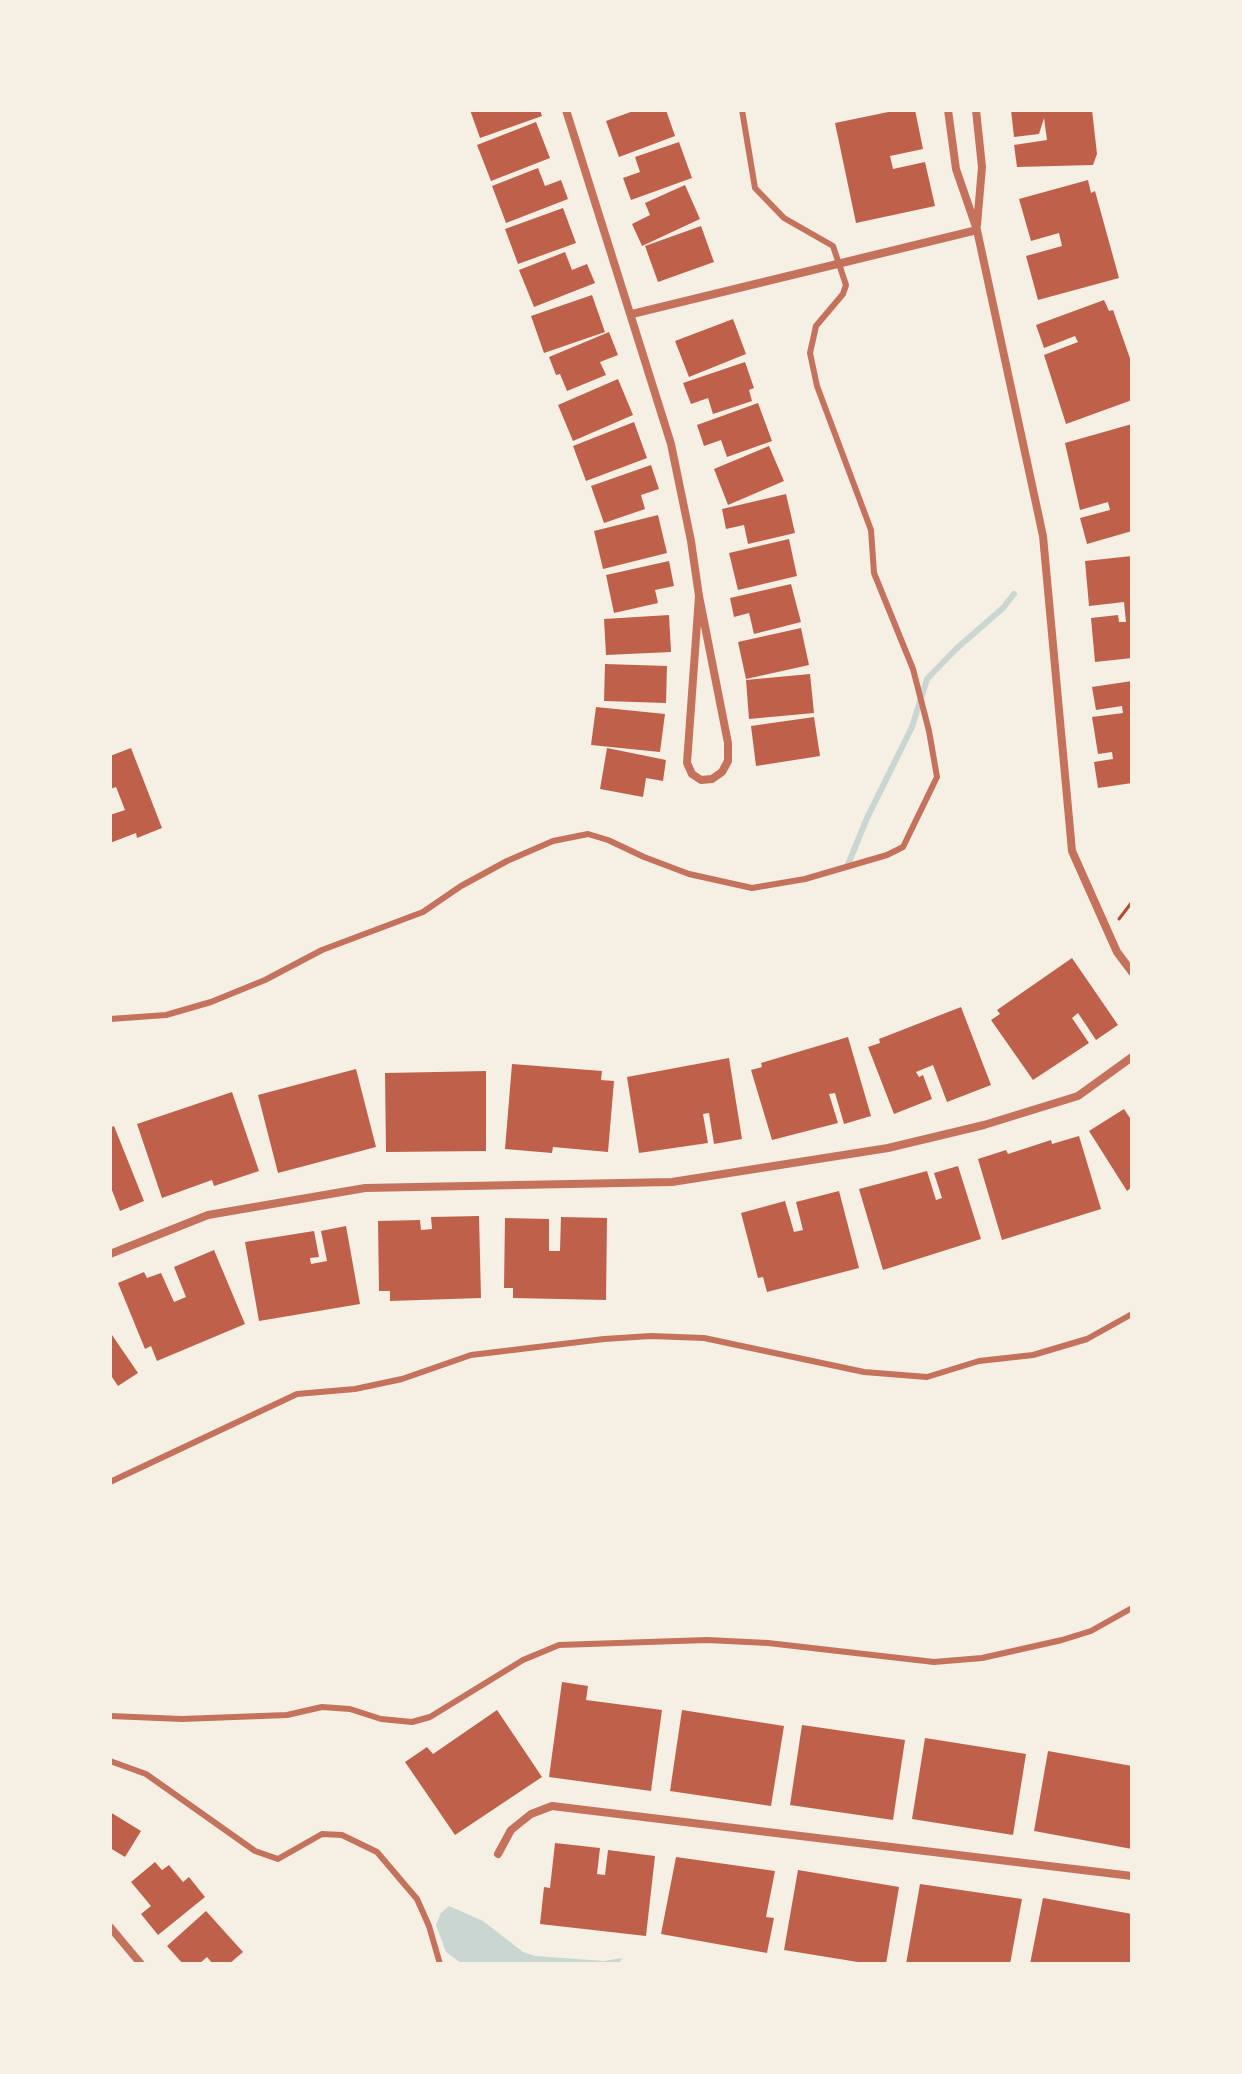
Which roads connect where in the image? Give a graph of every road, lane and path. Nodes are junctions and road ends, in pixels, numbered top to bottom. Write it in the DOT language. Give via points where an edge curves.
graph roads {
  1 [pos="566,110"];
  2 [pos="742,110"];
  3 [pos="948,110"];
  4 [pos="976,110"];
  5 [pos="977,230"];
  6 [pos="840,264"];
  7 [pos="632,314"];
  8 [pos="699,596"];
  9 [pos="1132,902"];
  10 [pos="1106,928"];
  11 [pos="1132,972"];
  12 [pos="110,1019"];
  13 [pos="1132,1057"];
  14 [pos="110,1254"];
  15 [pos="1132,1314"];
  16 [pos="110,1482"];
  17 [pos="1132,1608"];
  18 [pos="110,1716"];
  19 [pos="110,1761"];
  20 [pos="498,1854"];
  21 [pos="1132,1876"];
  22 [pos="110,1927"];
  23 [pos="141,1964"];
  24 [pos="440,1964"];
  1 -- 7 [label="street"];
  2 -- 6 [label="lane" via="755,188 784,218 833,246"];
  3 -- 5 [label="street" via="956,169"];
  4 -- 5 [label="street" via="982,167"];
  5 -- 6 [label="street"];
  5 -- 10 [label="street" via="1043,536 1072,851"];
  6 -- 7 [label="street"];
  6 -- 12 [label="lane" via="843,294 816,326 810,353 817,386 871,530 874,573 913,669 937,777 903,847 819,875 752,888 689,874 588,834 553,841 495,867 423,912 322,950 251,986 166,1015"];
  7 -- 8 [label="street" via="671,444"];
  8 -- 8 [label="street" via="687,763 701,780 722,772 728,743"];
  9 -- 10 [label="path"];
  10 -- 11 [label="street"];
  13 -- 14 [label="street" via="1078,1096 888,1148 672,1182 365,1188 208,1215"];
  15 -- 16 [label="lane" via="1087,1339 927,1377 864,1372 704,1338 604,1339 471,1355 402,1379 297,1394"];
  17 -- 18 [label="lane" via="1062,1640 982,1658 934,1662 707,1640 559,1645 412,1722 322,1707 287,1715"];
  19 -- 24 [label="lane" via="146,1774 255,1851 278,1859 322,1834 342,1835 377,1852 417,1899"];
  20 -- 21 [label="street" via="511,1830 552,1806"];
  22 -- 23 [label="street"];
}
